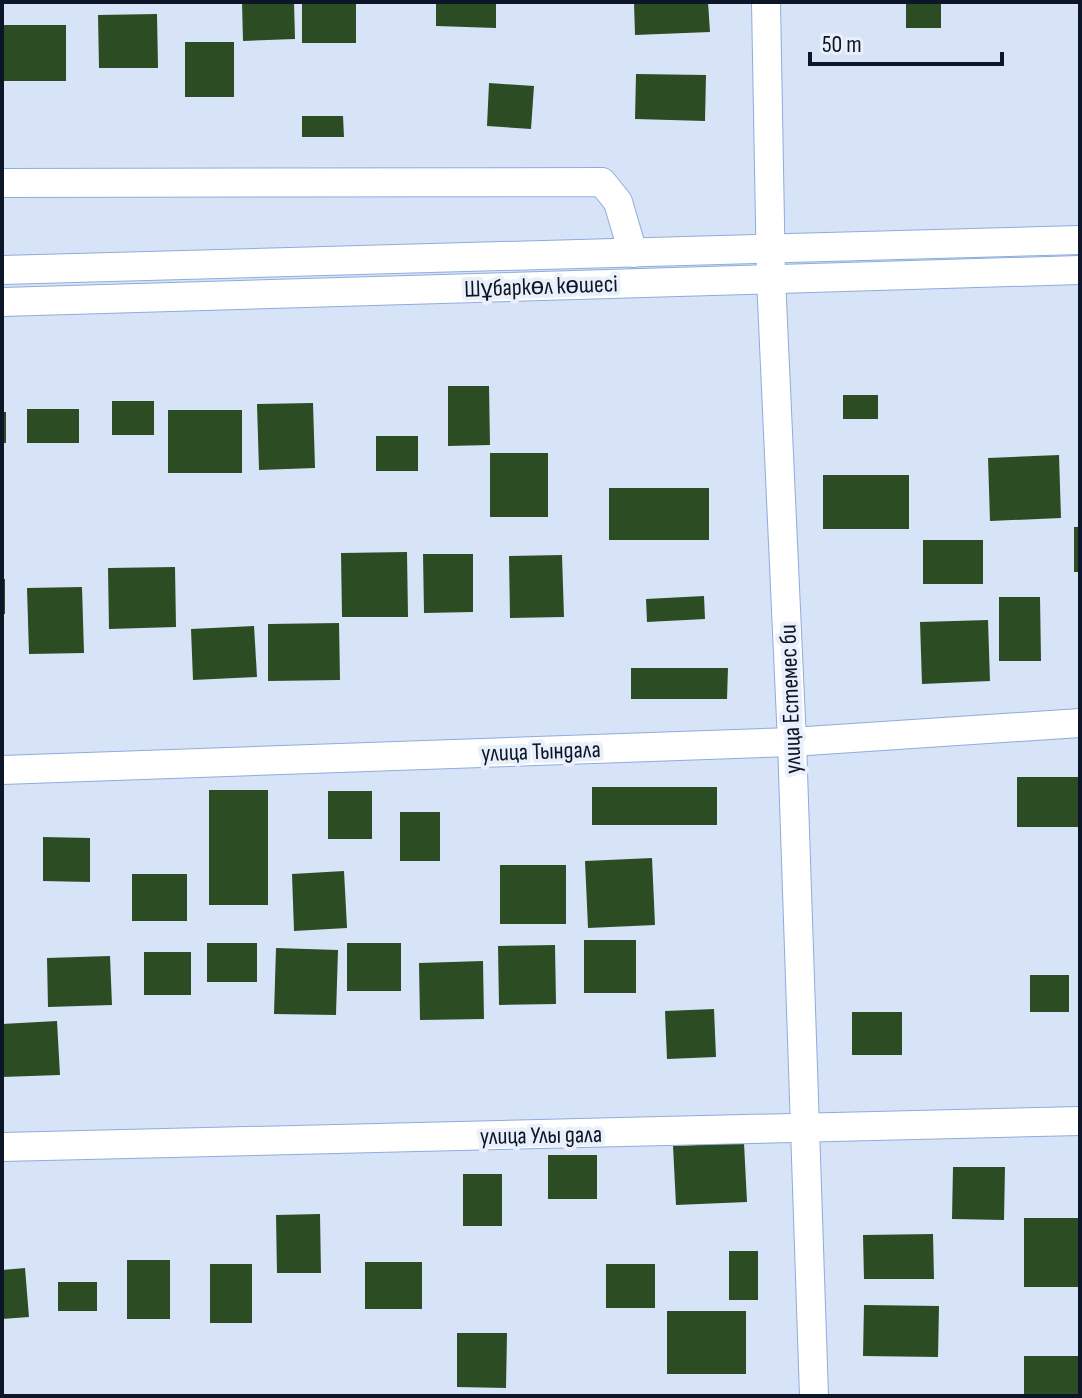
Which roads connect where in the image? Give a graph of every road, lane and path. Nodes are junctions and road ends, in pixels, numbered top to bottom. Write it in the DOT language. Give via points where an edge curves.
graph roads {
  1 [pos="766,2"];
  2 [pos="2,183"];
  3 [pos="1080,240"];
  4 [pos="770,248"];
  5 [pos="633,253"];
  6 [pos="2,270"];
  7 [pos="1080,270"];
  8 [pos="771,278"];
  9 [pos="2,302"];
  10 [pos="1080,723"];
  11 [pos="792,742"];
  12 [pos="2,770"];
  13 [pos="1080,1121"];
  14 [pos="805,1129"];
  15 [pos="2,1147"];
  16 [pos="814,1396"];
  1 -- 4 [label="street, улица Естемес би"];
  2 -- 5 [label="street, Шұбаркөл көшесі" via="602,182 618,202"];
  3 -- 4 [label="street, Шұбаркөл көшесі"];
  4 -- 5 [label="street, Шұбаркөл көшесі"];
  4 -- 8 [label="street, улица Естемес би"];
  5 -- 6 [label="street, Шұбаркөл көшесі"];
  7 -- 8 [label="street, Шұбаркөл көшесі"];
  8 -- 9 [label="street, Шұбаркөл көшесі"];
  8 -- 11 [label="street, улица Естемес би"];
  10 -- 11 [label="street, улица Тындала"];
  11 -- 12 [label="street, улица Тындала"];
  11 -- 14 [label="street, улица Естемес би"];
  13 -- 14 [label="street, улица Улы дала"];
  14 -- 15 [label="street, улица Улы дала"];
  14 -- 16 [label="street, улица Естемес би"];
}
